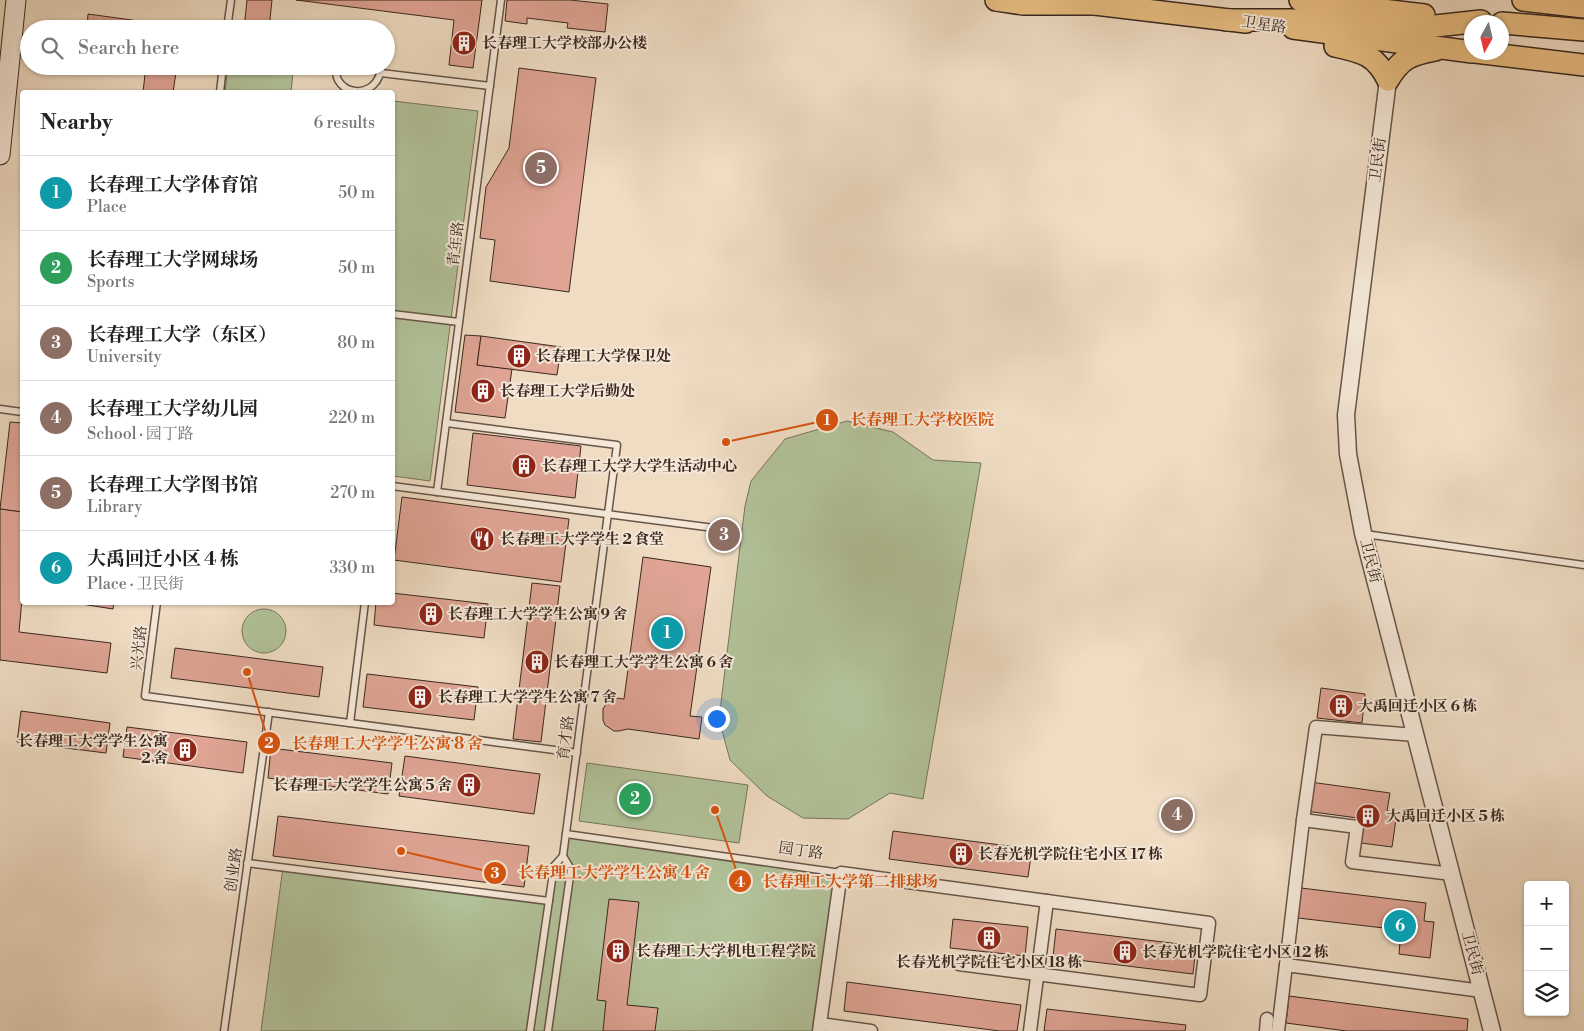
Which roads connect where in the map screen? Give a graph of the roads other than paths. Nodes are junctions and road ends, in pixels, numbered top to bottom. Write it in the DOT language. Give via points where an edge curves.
graph roads {
  1 [pos="16,0"];
  2 [pos="231,0"];
  3 [pos="501,0"];
  4 [pos="996,0"];
  5 [pos="1300,0"];
  6 [pos="1522,0"];
  7 [pos="1085,2"];
  8 [pos="1574,6"];
  9 [pos="1464,19"];
  10 [pos="228,20"];
  11 [pos="1228,20"];
  12 [pos="1464,24"];
  13 [pos="1509,24"];
  14 [pos="1298,29"];
  15 [pos="1584,30"];
  16 [pos="1442,48"];
  17 [pos="1464,51"];
  18 [pos="1509,56"];
  19 [pos="1584,64"];
  20 [pos="395,72"];
  21 [pos="222,75"];
  22 [pos="336,75"];
  23 [pos="378,75"];
  24 [pos="1388,80"];
  25 [pos="490,86"];
  26 [pos="220,90"];
  27 [pos="350,90"];
  28 [pos="366,90"];
  29 [pos="0,155"];
  30 [pos="395,314"];
  31 [pos="459,322"];
  32 [pos="0,409"];
  33 [pos="20,412"];
  34 [pos="446,423"];
  35 [pos="395,486"];
  36 [pos="437,492"];
  37 [pos="608,515"];
  38 [pos="737,531"];
  39 [pos="1363,534"];
  40 [pos="1584,565"];
  41 [pos="157,605"];
  42 [pos="366,605"];
  43 [pos="268,712"];
  44 [pos="350,723"];
  45 [pos="1415,736"];
  46 [pos="577,753"];
  47 [pos="1303,820"];
  48 [pos="566,834"];
  49 [pos="563,856"];
  50 [pos="247,863"];
  51 [pos="841,873"];
  52 [pos="1452,874"];
  53 [pos="549,901"];
  54 [pos="1048,901"];
  55 [pos="959,964"];
  56 [pos="1286,965"];
  57 [pos="1038,974"];
  58 [pos="1482,991"];
  59 [pos="820,1028"];
  60 [pos="224,1031"];
  61 [pos="530,1031"];
  62 [pos="548,1031"];
  63 [pos="871,1031"];
  64 [pos="1030,1031"];
  65 [pos="1278,1031"];
  66 [pos="1492,1031"];
  1 -- 29 [label="main road"];
  2 -- 10 [label="lane"];
  3 -- 25 [label="lane, 青年路"];
  4 -- 7 [label="main road, 卫星路" via="1023,4"];
  5 -- 9 [label="main road"];
  6 -- 8 [label="main road"];
  7 -- 11 [label="main road, 卫星路"];
  11 -- 12 [label="main road" via="1299,20 1416,28"];
  11 -- 14 [label="main road, 卫星路"];
  13 -- 15 [label="main road"];
  14 -- 16 [label="main road, 卫星路"];
  14 -- 24 [label="main road" via="1335,46 1360,52 1381,66"];
  16 -- 17 [label="main road, 卫星路"];
  16 -- 24 [label="main road" via="1410,57 1396,66"];
  18 -- 19 [label="main road, 卫星路"];
  20 -- 25 [label="lane"];
  21 -- 26 [label="lane"];
  22 -- 27 [label="lane" via="343,87"];
  23 -- 28 [label="lane" via="373,86"];
  24 -- 39 [label="street, 卫民街" via="1346,415 1348,454"];
  25 -- 31 [label="lane, 青年路"];
  30 -- 31 [label="lane"];
  31 -- 34 [label="lane, 青年路"];
  32 -- 33 [label="lane"];
  34 -- 36 [label="lane, 青年路"];
  34 -- 37 [label="lane, 育才路" via="617,445"];
  35 -- 36 [label="lane"];
  36 -- 37 [label="lane"];
  37 -- 38 [label="lane"];
  37 -- 46 [label="lane, 育才路"];
  39 -- 40 [label="lane"];
  39 -- 45 [label="street, 卫民街"];
  41 -- 43 [label="lane, 兴光路" via="145,696"];
  42 -- 44 [label="lane"];
  43 -- 44 [label="lane"];
  43 -- 50 [label="lane, 创业路"];
  44 -- 46 [label="lane"];
  45 -- 47 [label="street" via="1316,727"];
  45 -- 52 [label="street, 卫民街"];
  46 -- 48 [label="lane, 育才路"];
  47 -- 52 [label="street" via="1357,827 1352,862"];
  47 -- 56 [label="street"];
  48 -- 49 [label="lane, 育才路"];
  48 -- 51 [label="lane, 园丁路"];
  49 -- 53 [label="lane, 育才路" via="554,866"];
  49 -- 62 [label="lane, 育才路" via="571,869"];
  50 -- 53 [label="lane"];
  50 -- 60 [label="lane, 创业路"];
  51 -- 54 [label="street, 园丁路"];
  51 -- 59 [label="street"];
  52 -- 58 [label="street, 卫民街"];
  53 -- 61 [label="lane, 育才路"];
  54 -- 57 [label="street"];
  54 -- 57 [label="street, 园丁路" via="1209,923 1200,995"];
  55 -- 57 [label="street"];
  56 -- 58 [label="street"];
  56 -- 65 [label="street"];
  57 -- 64 [label="street"];
  58 -- 66 [label="street, 卫民街"];
  59 -- 63 [label="street"];
}
